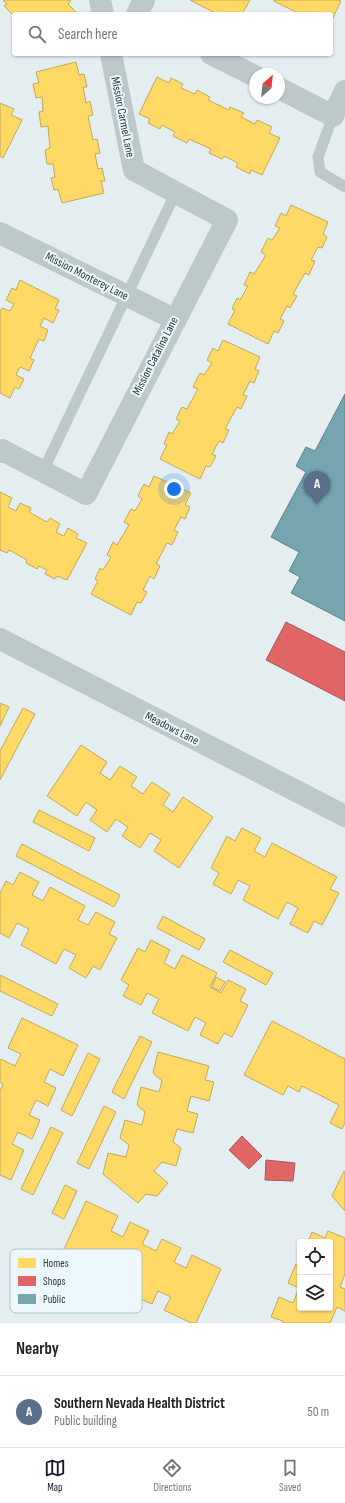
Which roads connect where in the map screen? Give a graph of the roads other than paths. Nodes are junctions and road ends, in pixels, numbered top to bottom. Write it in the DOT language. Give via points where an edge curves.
graph roads {
  1 [pos="100,0"];
  2 [pos="144,0"];
  3 [pos="103,12"];
  4 [pos="138,12"];
  5 [pos="111,56"];
  6 [pos="215,56"];
  7 [pos="249,73"];
  8 [pos="285,91"];
  9 [pos="345,91"];
  10 [pos="333,116"];
  11 [pos="345,187"];
  12 [pos="176,192"];
  13 [pos="227,220"];
  14 [pos="0,233"];
  15 [pos="125,295"];
  16 [pos="174,319"];
  17 [pos="0,452"];
  18 [pos="43,471"];
  19 [pos="0,639"];
  20 [pos="345,816"];
  1 -- 3 [label="street"];
  2 -- 4 [label="street"];
  5 -- 12 [label="street, Mission Carmel Lane" via="134,170"];
  6 -- 7 [label="street"];
  8 -- 10 [label="street"];
  9 -- 10 [label="street"];
  10 -- 11 [label="lane" via="318,157 320,172"];
  12 -- 13 [label="street, Mission Carmel Lane"];
  12 -- 15 [label="lane"];
  13 -- 16 [label="street, Mission Catalina Lane"];
  14 -- 15 [label="street, Mission Monterey Lane"];
  15 -- 16 [label="street, Mission Monterey Lane"];
  15 -- 18 [label="lane"];
  16 -- 18 [label="street, Mission Catalina Lane" via="86,494"];
  17 -- 18 [label="street" via="2,450"];
  19 -- 20 [label="street, Meadows Lane"];
}
